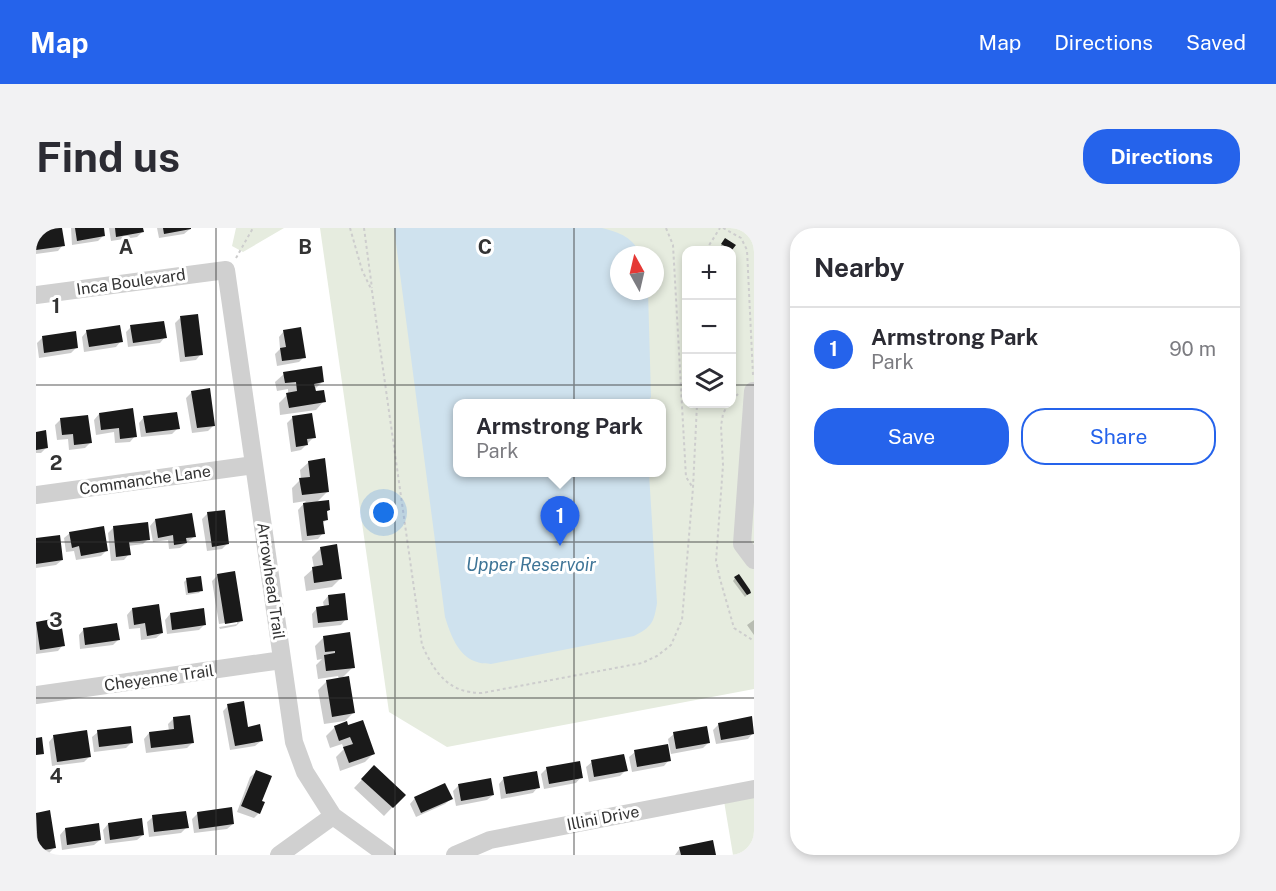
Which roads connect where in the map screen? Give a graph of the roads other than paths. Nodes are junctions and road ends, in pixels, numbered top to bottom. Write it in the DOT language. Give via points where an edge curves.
graph roads {
  1 [pos="226,270"];
  2 [pos="36,295"];
  3 [pos="753,391"];
  4 [pos="752,431"];
  5 [pos="751,462"];
  6 [pos="254,465"];
  7 [pos="36,495"];
  8 [pos="750,505"];
  9 [pos="754,560"];
  10 [pos="282,660"];
  11 [pos="36,695"];
  12 [pos="754,789"];
  13 [pos="333,816"];
  14 [pos="279,855"];
  15 [pos="387,855"];
  16 [pos="455,855"];
  1 -- 2 [label="street, Inca Boulevard"];
  1 -- 6 [label="street, Arrowhead Trail"];
  3 -- 4 [label="street"];
  4 -- 5 [label="street"];
  5 -- 8 [label="street"];
  6 -- 7 [label="street, Commanche Lane"];
  6 -- 10 [label="street, Arrowhead Trail"];
  8 -- 9 [label="street" via="742,544"];
  10 -- 11 [label="street, Cheyenne Trail"];
  10 -- 13 [label="street, Arrowhead Trail" via="294,742 305,772"];
  12 -- 16 [label="street, Illini Drive" via="490,840"];
  13 -- 14 [label="street"];
  13 -- 15 [label="street, Arrowhead Trail"];
}
